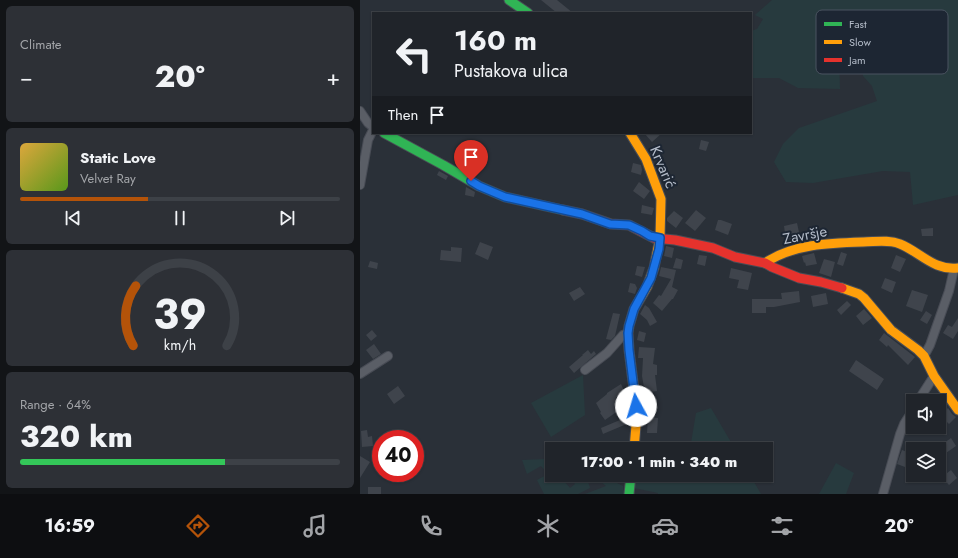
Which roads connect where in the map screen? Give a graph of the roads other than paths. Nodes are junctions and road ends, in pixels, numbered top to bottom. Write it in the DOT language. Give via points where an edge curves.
graph roads {
  1 [pos="509,0"];
  2 [pos="527,12"];
  3 [pos="360,111"];
  4 [pos="372,127"];
  5 [pos="372,130"];
  6 [pos="386,134"];
  7 [pos="631,134"];
  8 [pos="360,185"];
  9 [pos="660,238"];
  10 [pos="765,263"];
  11 [pos="956,268"];
  12 [pos="628,333"];
  13 [pos="388,356"];
  14 [pos="924,356"];
  15 [pos="585,370"];
  16 [pos="360,374"];
  17 [pos="934,376"];
  18 [pos="922,394"];
  19 [pos="958,410"];
  20 [pos="906,421"];
  21 [pos="635,442"];
  22 [pos="630,482"];
  23 [pos="629,494"];
  24 [pos="884,494"];
  1 -- 2 [label="street"];
  3 -- 4 [label="street"];
  5 -- 8 [label="street"];
  6 -- 9 [label="street" via="479,186 505,197 582,214 610,224 629,225 650,236"];
  7 -- 9 [label="street, Krvarić" via="646,159 661,199"];
  9 -- 10 [label="street" via="704,245 735,257"];
  9 -- 12 [label="street, Krvarić" via="651,278 634,309"];
  10 -- 11 [label="street, Završje" via="776,256 815,245 879,241 894,242 931,262 947,268"];
  10 -- 14 [label="street" via="799,278 859,294 891,330"];
  11 -- 14 [label="street, Završje"];
  12 -- 15 [label="street"];
  12 -- 21 [label="street, Krvarić" via="637,414"];
  13 -- 16 [label="street"];
  14 -- 17 [label="street"];
  17 -- 18 [label="street"];
  17 -- 19 [label="street"];
  20 -- 24 [label="street"];
  22 -- 23 [label="street"];
}
